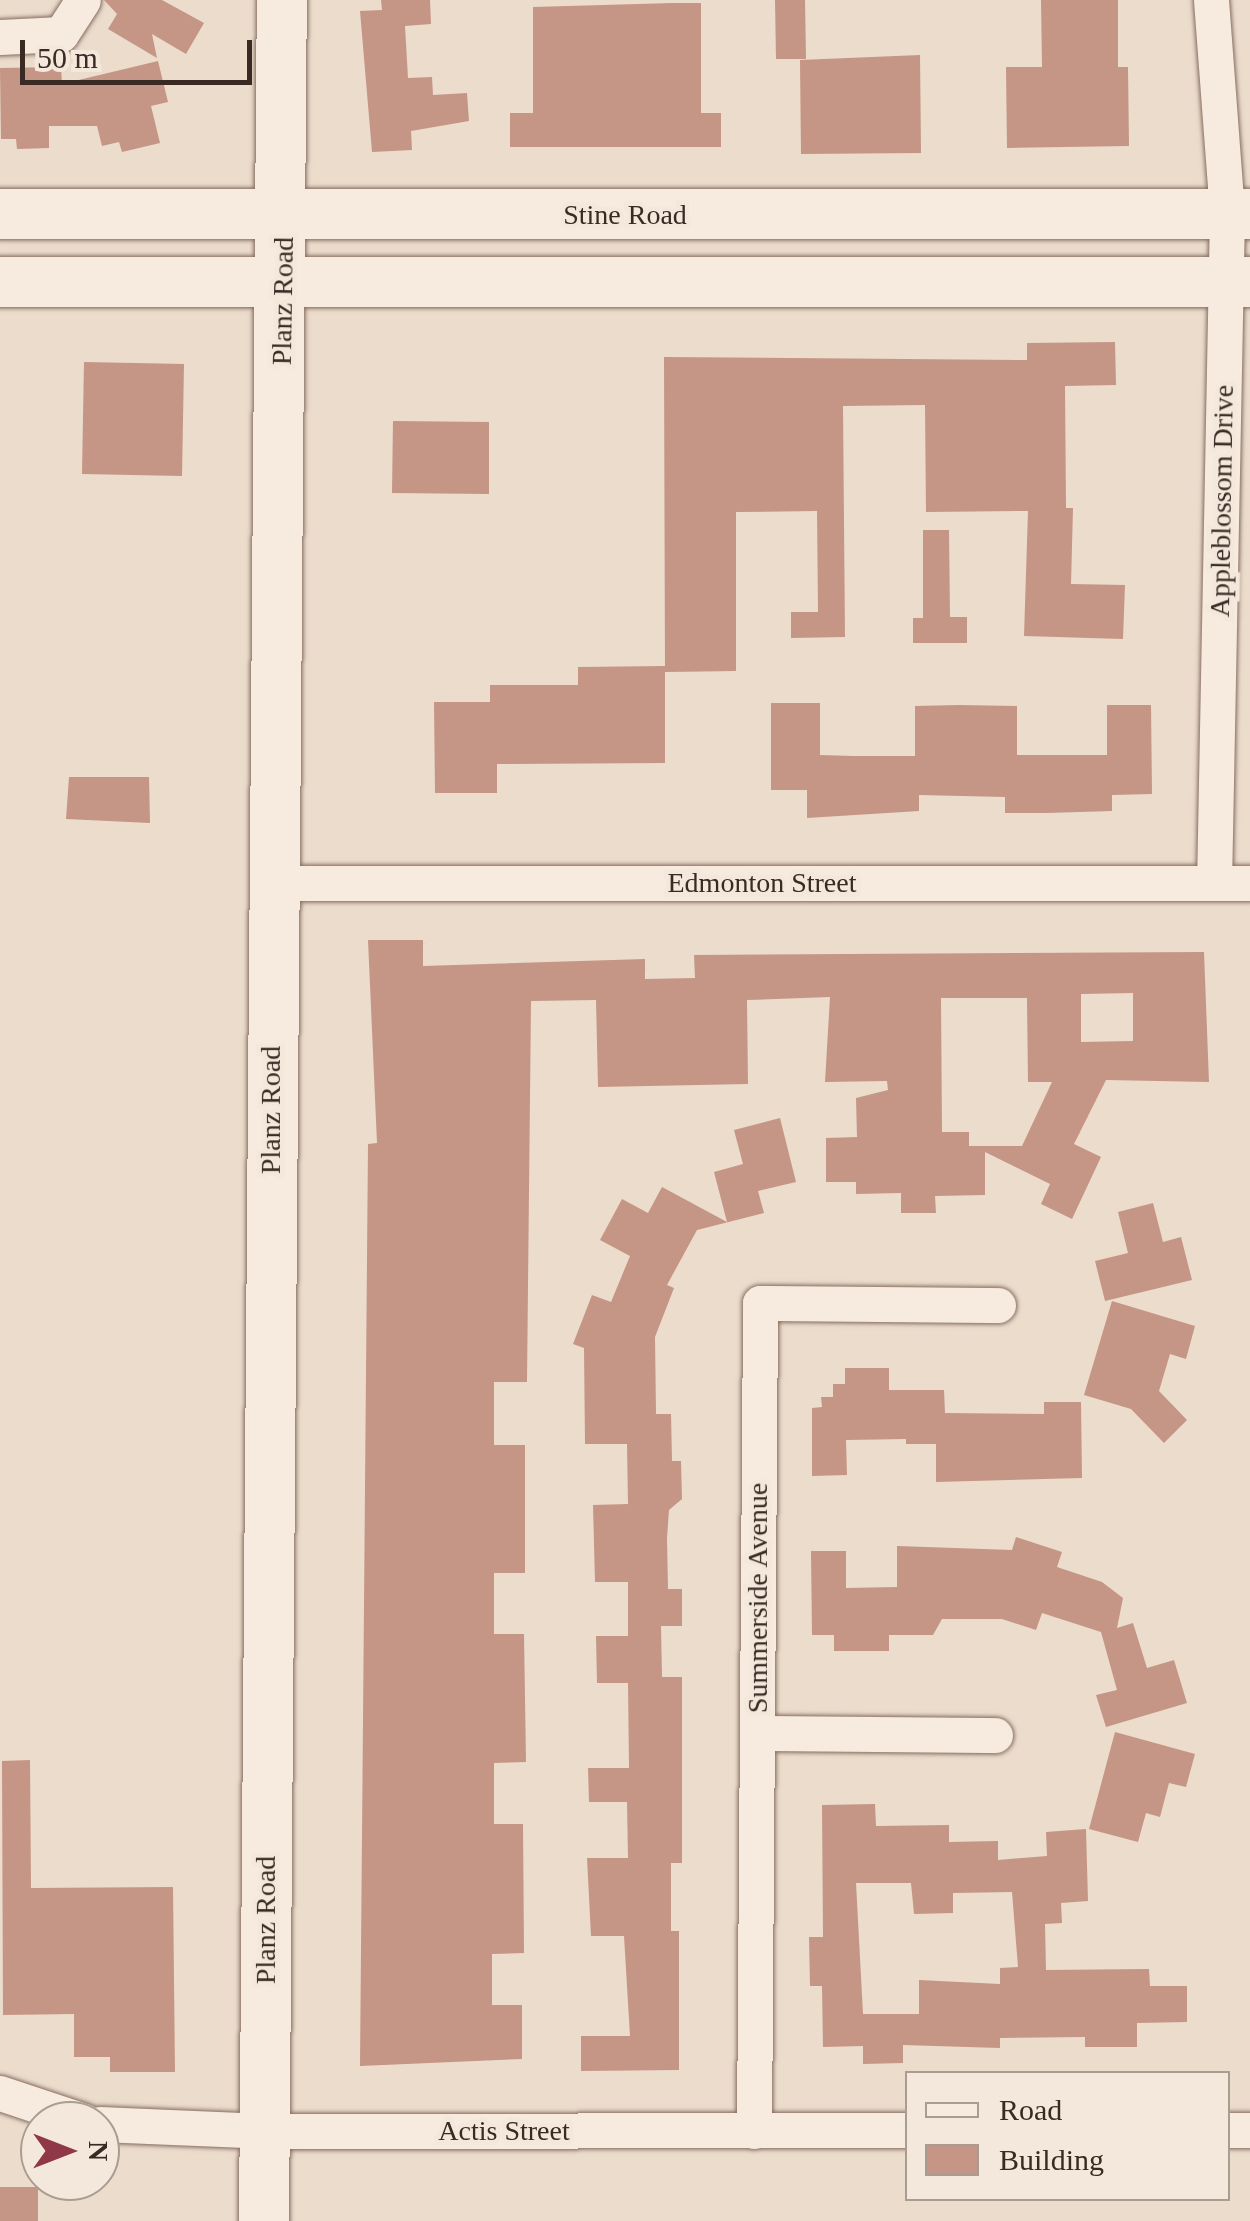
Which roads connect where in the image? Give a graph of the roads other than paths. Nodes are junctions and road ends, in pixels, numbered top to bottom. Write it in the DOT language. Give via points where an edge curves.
graph roads {
  1 [pos="83,0"];
  2 [pos="282,0"];
  3 [pos="1211,0"];
  4 [pos="0,37"];
  5 [pos="0,214"];
  6 [pos="284,214"];
  7 [pos="1238,214"];
  8 [pos="0,282"];
  9 [pos="284,282"];
  10 [pos="1238,282"];
  11 [pos="273,883"];
  12 [pos="1214,883"];
  13 [pos="1250,883"];
  14 [pos="998,1305"];
  15 [pos="758,1733"];
  16 [pos="995,1735"];
  17 [pos="0,2093"];
  18 [pos="24,2101"];
  19 [pos="120,2125"];
  20 [pos="754,2130"];
  21 [pos="905,2130"];
  22 [pos="264,2132"];
  23 [pos="264,2221"];
  1 -- 4 [label="street" via="61,34"];
  2 -- 6 [label="main road, Planz Road"];
  3 -- 7 [label="street, Appleblossom Drive"];
  5 -- 6 [label="main road, Stine Road"];
  6 -- 7 [label="main road, Stine Road"];
  6 -- 9 [label="main road, Planz Road"];
  7 -- 10 [label="street, Appleblossom Drive"];
  8 -- 9 [label="main road"];
  9 -- 10 [label="main road"];
  9 -- 11 [label="main road, Planz Road"];
  10 -- 12 [label="street, Appleblossom Drive"];
  11 -- 12 [label="street, Edmonton Street"];
  11 -- 22 [label="main road, Planz Road"];
  12 -- 13 [label="street, Edmonton Street"];
  14 -- 15 [label="street, Summerside Avenue" via="760,1303"];
  15 -- 16 [label="street"];
  15 -- 20 [label="street, Summerside Avenue"];
  17 -- 18 [label="street"];
  19 -- 22 [label="street, Actis Street"];
  20 -- 21 [label="street, Actis Street"];
  20 -- 22 [label="street, Actis Street"];
  22 -- 23 [label="main road, Planz Road"];
}
